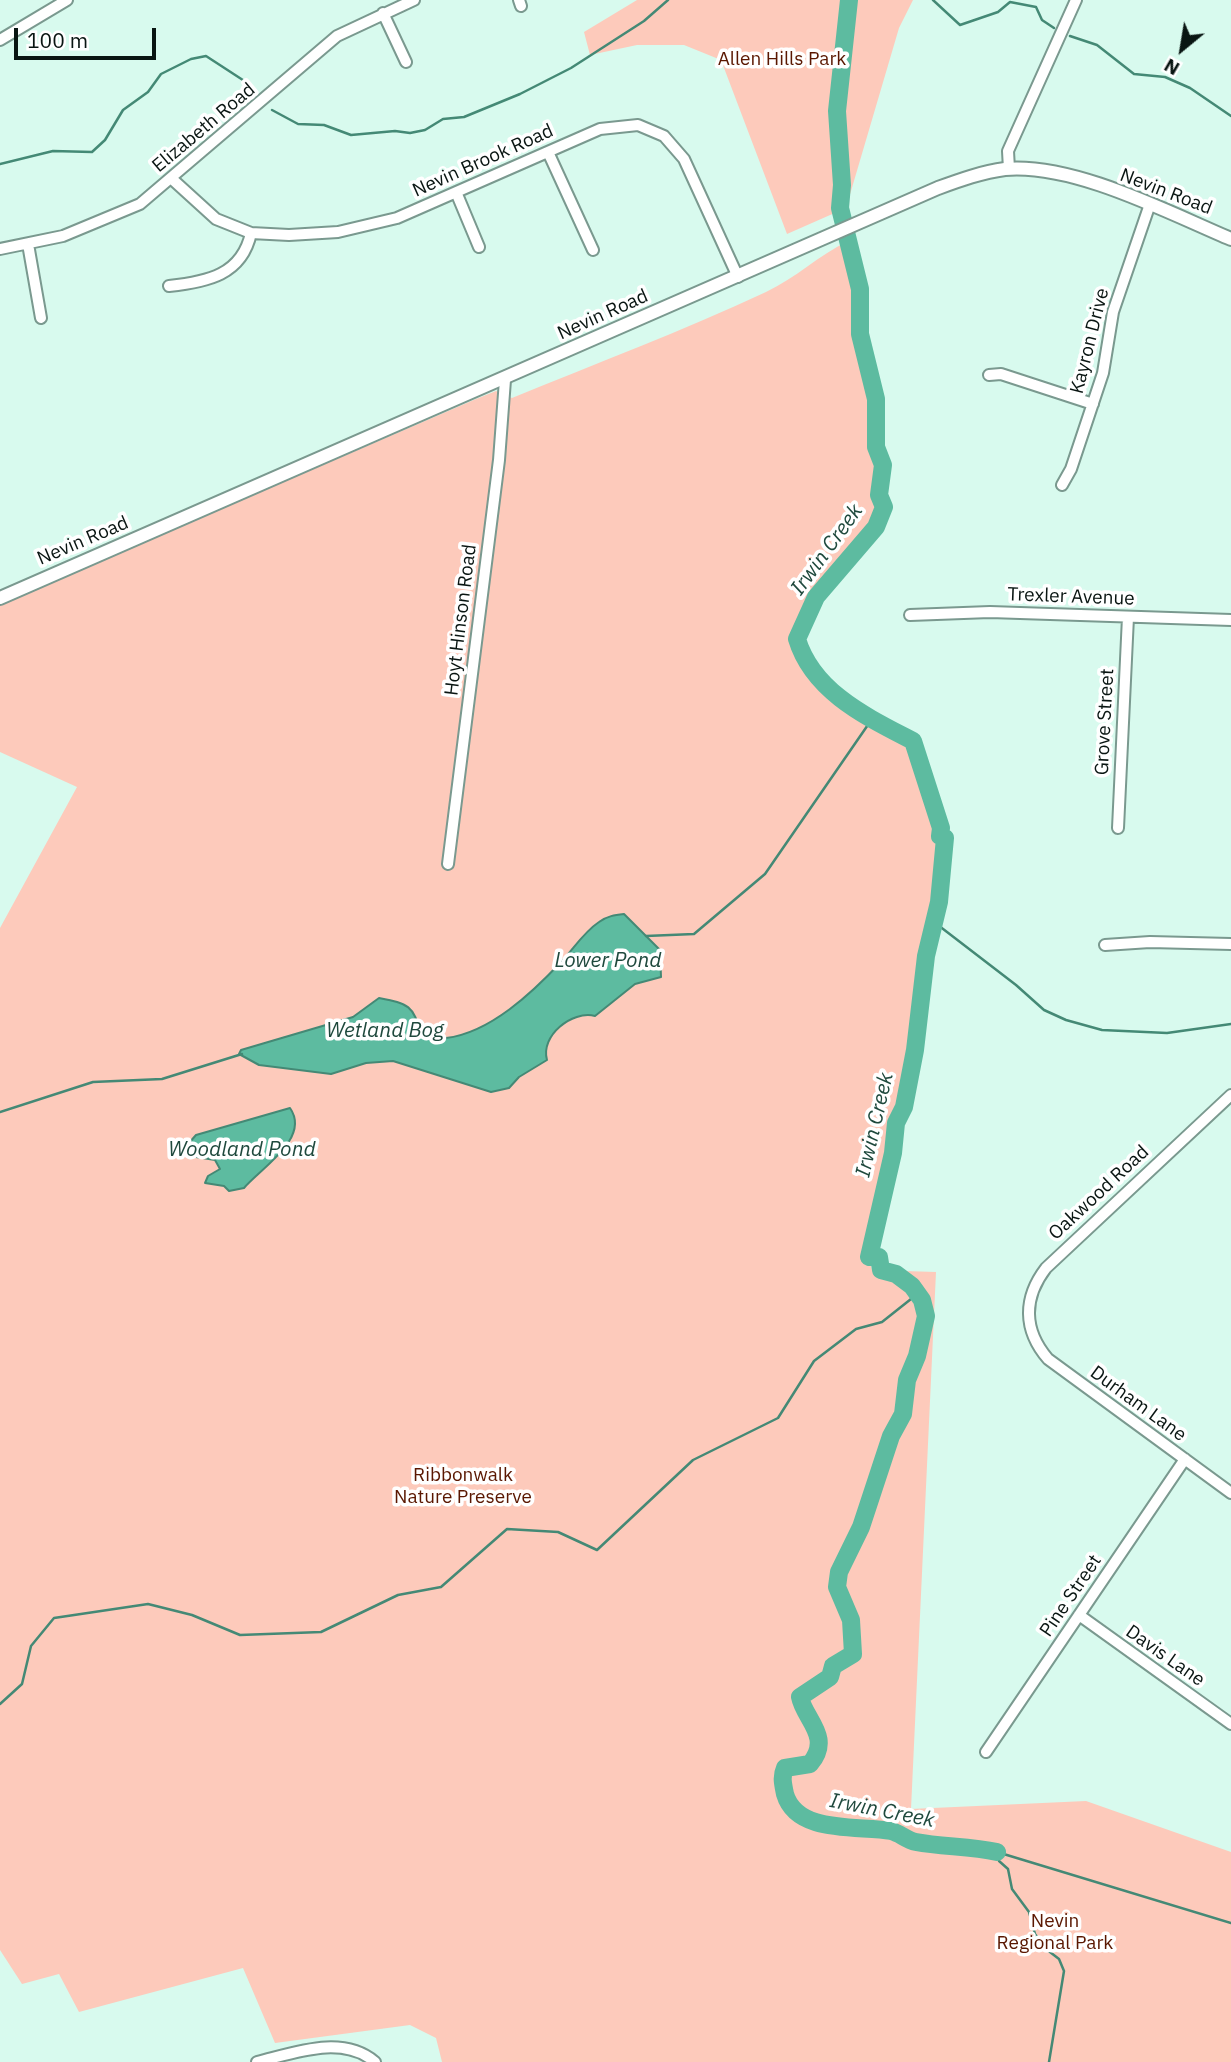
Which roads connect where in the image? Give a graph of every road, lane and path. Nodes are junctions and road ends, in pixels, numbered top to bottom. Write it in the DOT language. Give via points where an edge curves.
graph roads {
  1 [pos="67,0"];
  2 [pos="414,0"];
  3 [pos="1076,0"];
  4 [pos="383,13"];
  5 [pos="0,40"];
  6 [pos="405,62"];
  7 [pos="548,152"];
  8 [pos="1009,169"];
  9 [pos="172,179"];
  10 [pos="456,192"];
  11 [pos="1150,204"];
  12 [pos="251,233"];
  13 [pos="1231,239"];
  14 [pos="28,244"];
  15 [pos="479,247"];
  16 [pos="0,249"];
  17 [pos="593,250"];
  18 [pos="738,277"];
  19 [pos="169,286"];
  20 [pos="41,318"];
  21 [pos="989,375"];
  22 [pos="505,380"];
  23 [pos="1093,404"];
  24 [pos="1062,485"];
  25 [pos="0,598"];
  26 [pos="910,615"];
  27 [pos="1128,617"];
  28 [pos="1231,620"];
  29 [pos="1118,828"];
  30 [pos="448,864"];
  31 [pos="1231,944"];
  32 [pos="1105,945"];
  33 [pos="1231,1095"];
  34 [pos="1032,1336"];
  35 [pos="1185,1459"];
  36 [pos="1231,1493"];
  37 [pos="1079,1615"];
  38 [pos="1231,1724"];
  39 [pos="986,1752"];
  40 [pos="257,2062"];
  41 [pos="375,2062"];
  1 -- 5 [label="street"];
  2 -- 4 [label="street, Elizabeth Road"];
  3 -- 8 [label="street" via="1008,151"];
  4 -- 6 [label="street"];
  4 -- 9 [label="street, Elizabeth Road" via="337,36"];
  7 -- 10 [label="street, Nevin Brook Road"];
  7 -- 17 [label="street"];
  7 -- 18 [label="street, Nevin Brook Road" via="619,125 648,127 664,136 689,168"];
  8 -- 11 [label="main road, Nevin Road" via="1063,174"];
  8 -- 18 [label="main road, Nevin Road" via="938,188"];
  9 -- 12 [label="street, Nevin Brook Road" via="216,219"];
  9 -- 14 [label="street, Elizabeth Road" via="125,212"];
  10 -- 12 [label="street, Nevin Brook Road" via="370,227 289,235"];
  10 -- 15 [label="street"];
  11 -- 13 [label="main road, Nevin Road"];
  11 -- 23 [label="street, Kayron Drive" via="1113,312"];
  12 -- 19 [label="street" via="241,259 220,276"];
  14 -- 16 [label="street, Elizabeth Road"];
  14 -- 20 [label="street"];
  18 -- 22 [label="main road, Nevin Road"];
  21 -- 23 [label="street" via="1001,374"];
  22 -- 25 [label="main road, Nevin Road"];
  22 -- 30 [label="street, Hoyt Hinson Road"];
  23 -- 24 [label="street, Kayron Drive"];
  26 -- 27 [label="street, Trexler Avenue" via="978,611"];
  27 -- 28 [label="street, Trexler Avenue"];
  27 -- 29 [label="street, Grove Street"];
  31 -- 32 [label="street"];
  33 -- 34 [label="street, Oakwood Road" via="1046,1268 1029,1305"];
  34 -- 35 [label="street, Durham Lane" via="1048,1359"];
  35 -- 36 [label="street, Durham Lane"];
  35 -- 37 [label="street, Pine Street"];
  37 -- 38 [label="street, Davis Lane"];
  37 -- 39 [label="street, Pine Street"];
  40 -- 41 [label="street" via="328,2048 359,2052"];
}
